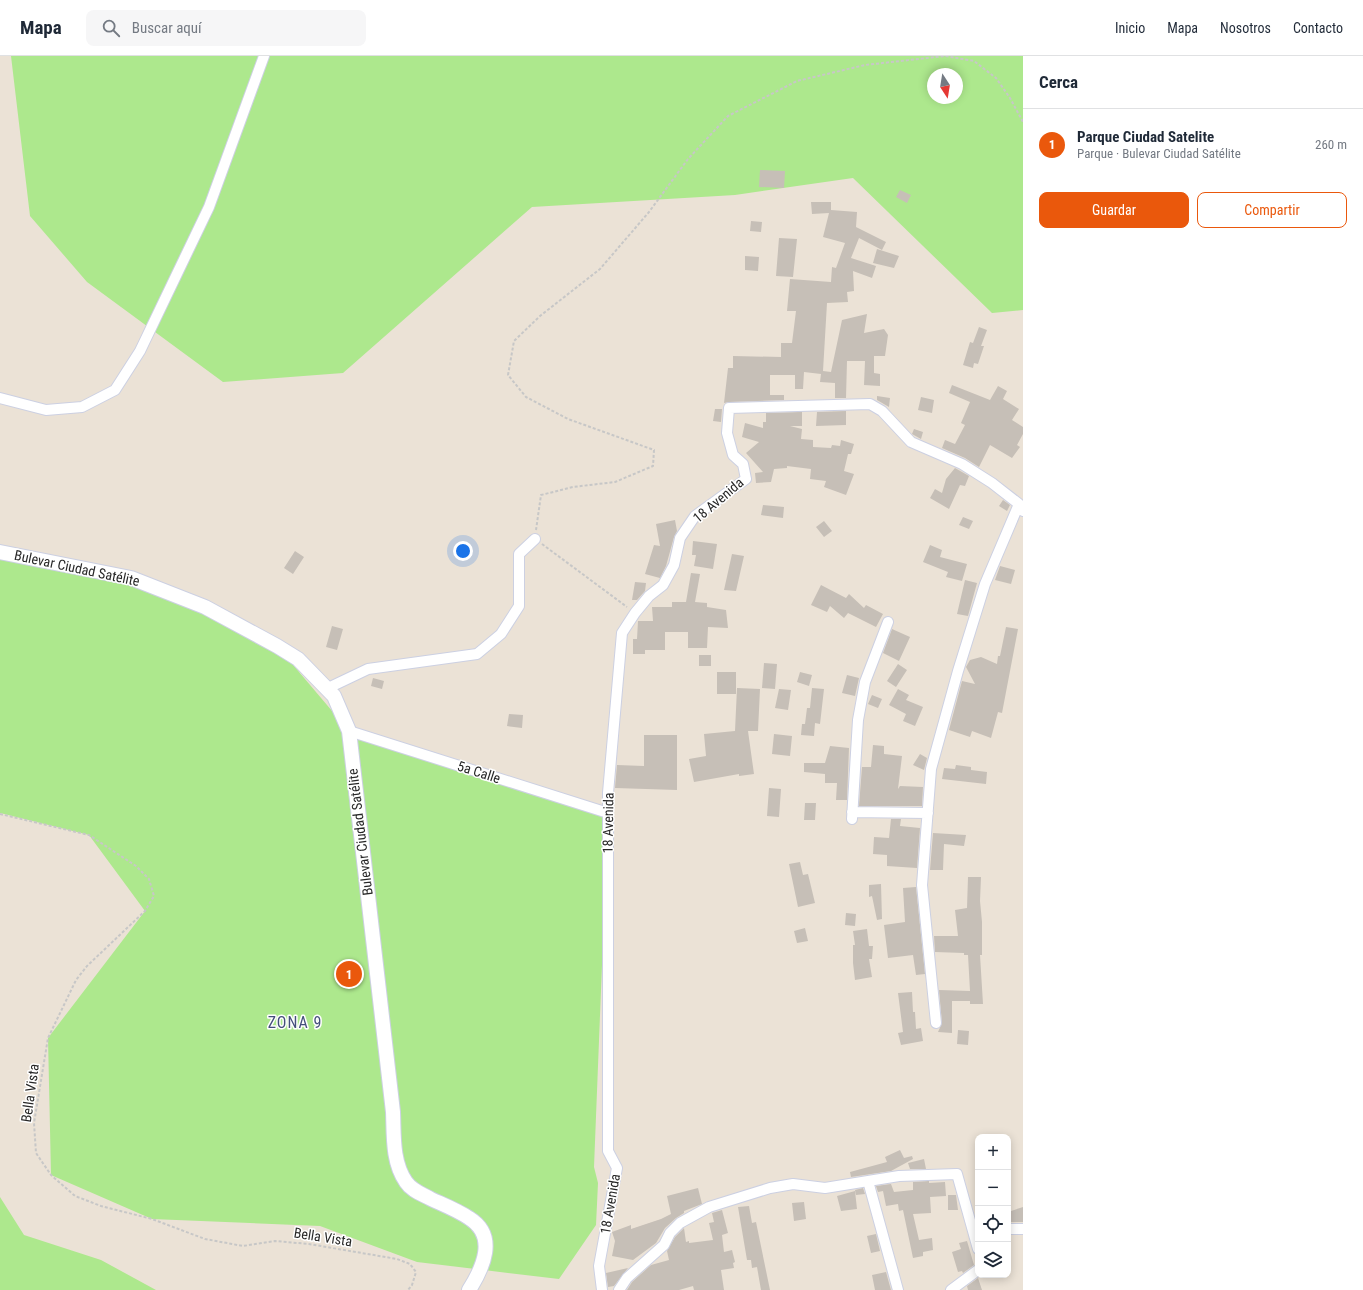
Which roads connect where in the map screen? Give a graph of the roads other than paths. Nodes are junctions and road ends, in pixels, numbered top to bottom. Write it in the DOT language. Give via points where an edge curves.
graph roads {
  1 [pos="264,56"];
  2 [pos="0,398"];
  3 [pos="1021,508"];
  4 [pos="535,539"];
  5 [pos="0,552"];
  6 [pos="888,622"];
  7 [pos="326,689"];
  8 [pos="349,731"];
  9 [pos="608,813"];
  10 [pos="928,813"];
  11 [pos="936,1023"];
  12 [pos="868,1181"];
  13 [pos="1011,1229"];
  14 [pos="1023,1229"];
  15 [pos="975,1230"];
  16 [pos="975,1272"];
  17 [pos="469,1290"];
  18 [pos="602,1290"];
  19 [pos="619,1290"];
  20 [pos="898,1290"];
  21 [pos="951,1290"];
  1 -- 2 [label="street" via="209,207 140,351 115,390 82,407 46,410"];
  3 -- 9 [label="street, 18 Avenida" via="992,483 962,464 911,442 882,411 870,404 729,408 727,433 733,455 743,464 746,479 695,516 680,538 674,565 663,585 649,596 622,633"];
  3 -- 10 [label="street" via="985,584 958,670 931,769"];
  4 -- 7 [label="street" via="519,554 519,606 501,634 477,654 368,669"];
  5 -- 7 [label="street, Bulevar Ciudad Satélite" via="131,578 205,607 298,659"];
  6 -- 10 [label="street" via="865,682 858,720 852,816"];
  7 -- 8 [label="street, Bulevar Ciudad Satélite" via="334,696"];
  8 -- 9 [label="street, 5a Calle"];
  8 -- 17 [label="street, Bulevar Ciudad Satélite" via="393,1112 396,1160 406,1182 414,1191 471,1218 484,1233 486,1254 477,1278"];
  9 -- 18 [label="street, 18 Avenida" via="608,1151 617,1168 598,1266"];
  10 -- 11 [label="street" via="922,885"];
  12 -- 15 [label="street" via="899,1176 957,1174"];
  12 -- 19 [label="street" via="825,1188 793,1184 770,1188 709,1207 680,1224 664,1245 627,1278"];
  12 -- 20 [label="street"];
  13 -- 14 [label="street"];
  16 -- 21 [label="street"];
}
